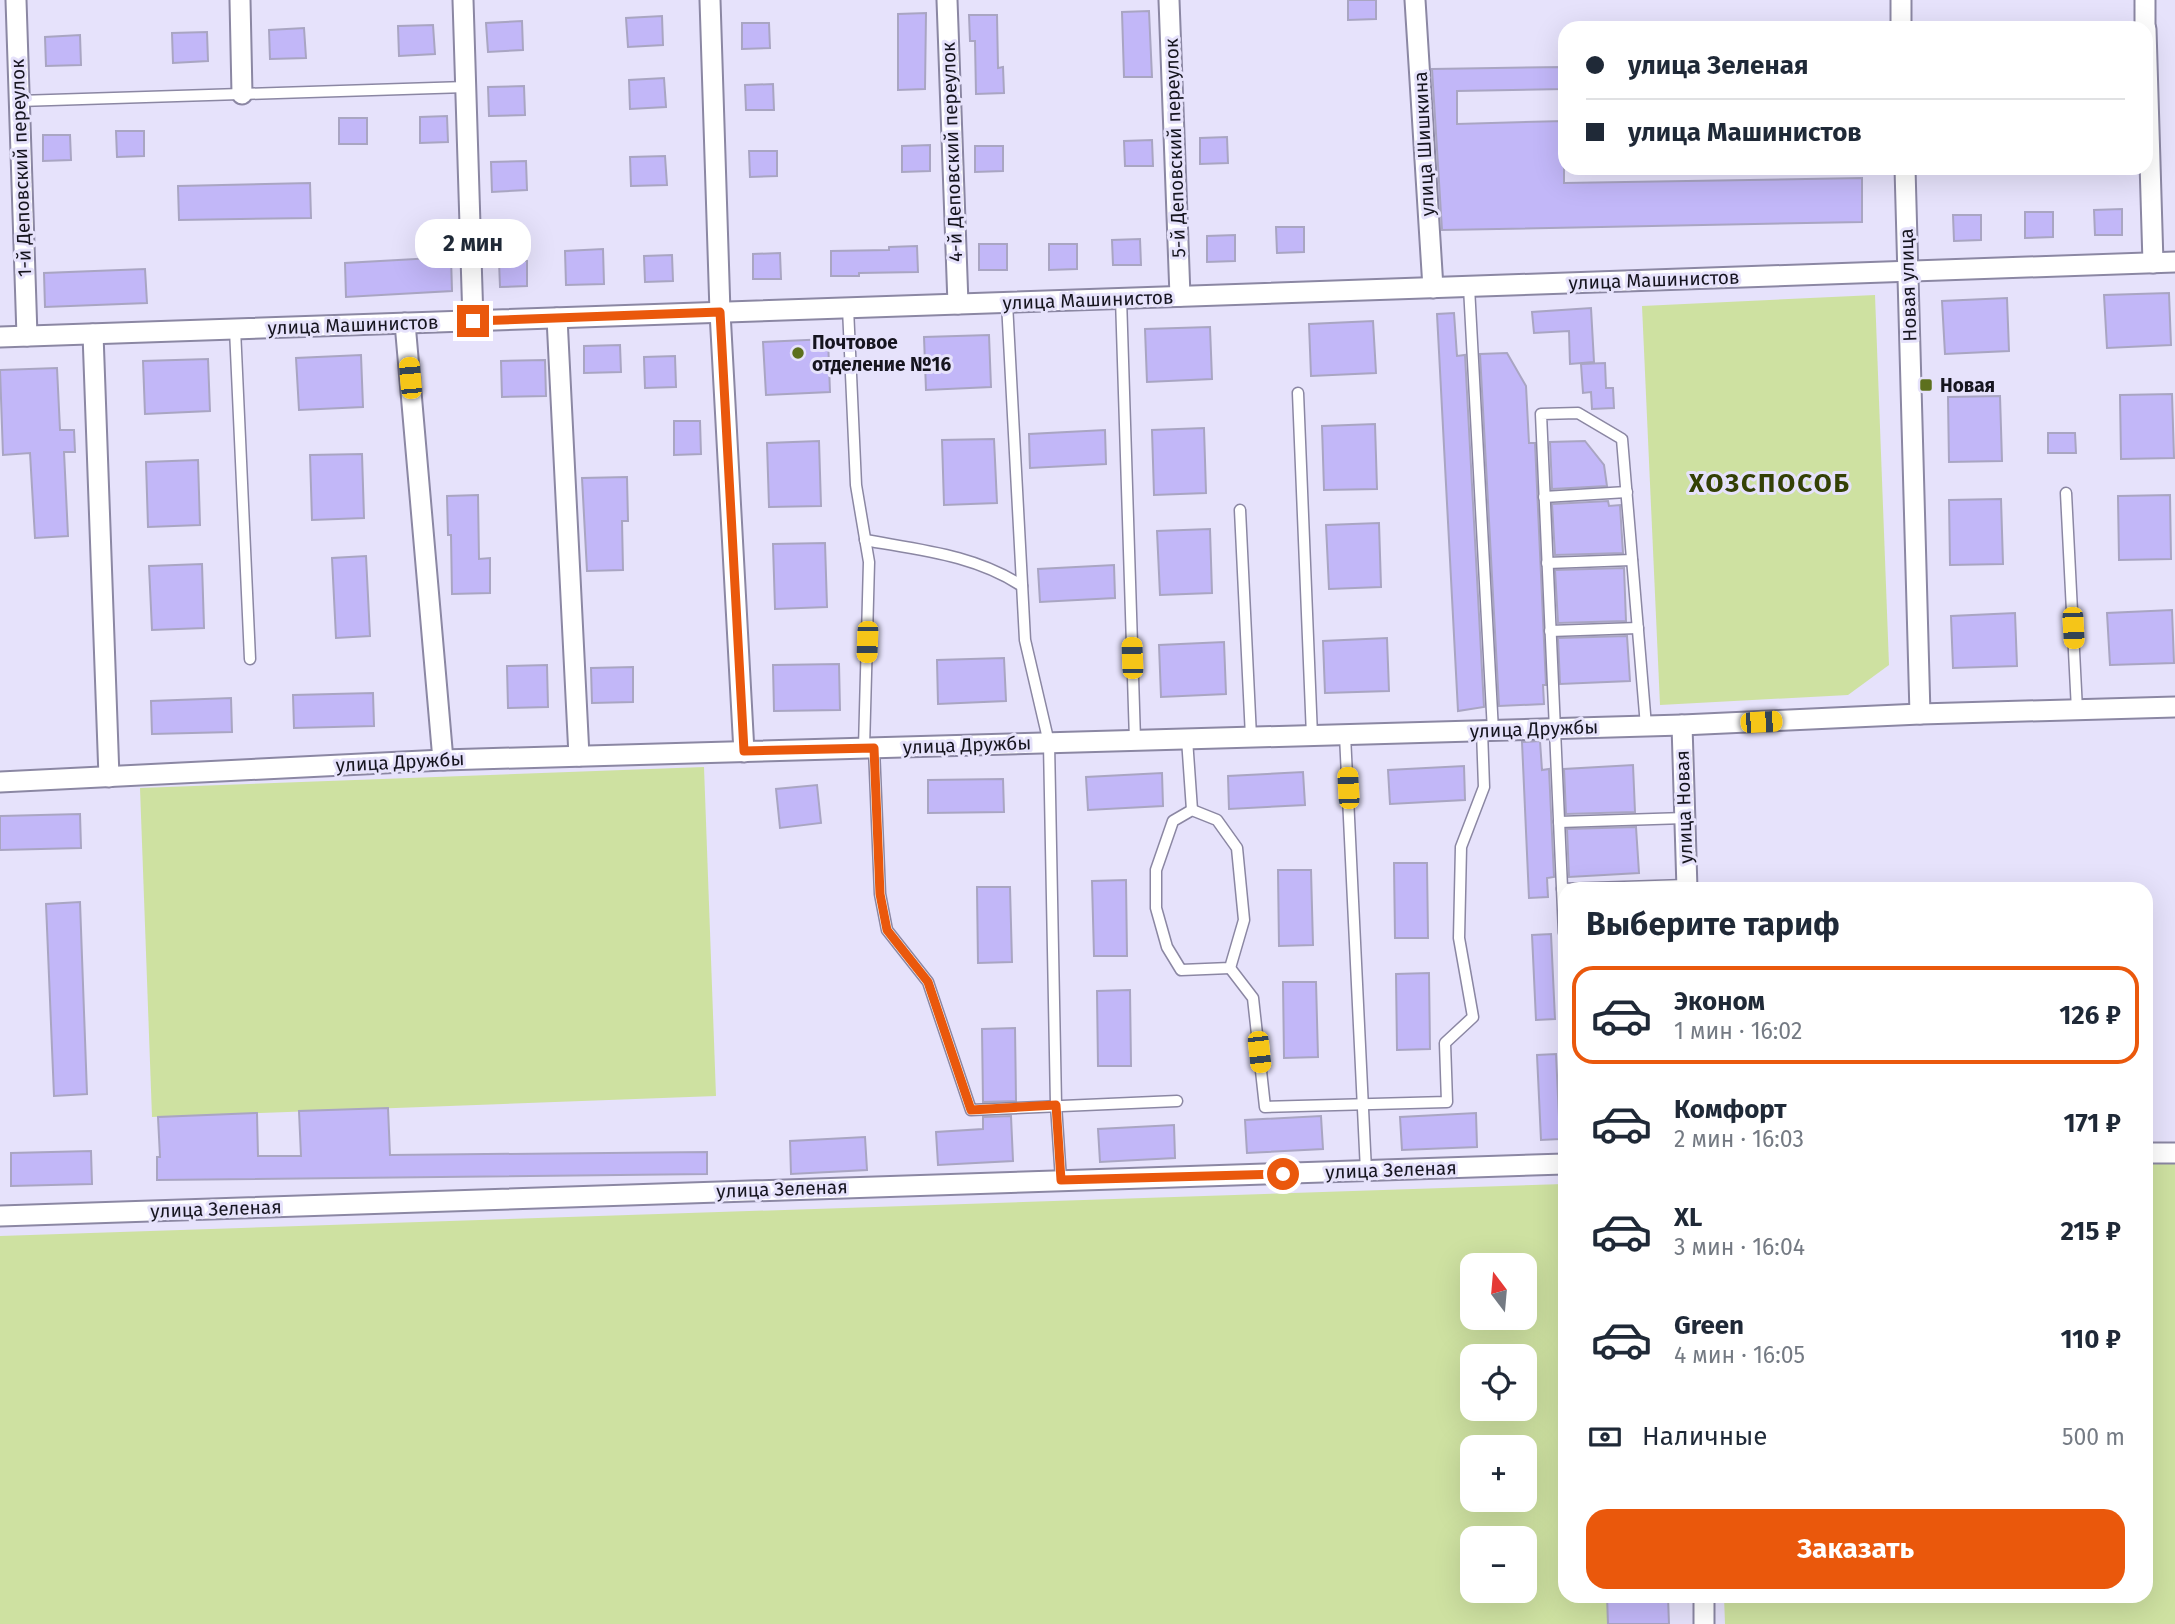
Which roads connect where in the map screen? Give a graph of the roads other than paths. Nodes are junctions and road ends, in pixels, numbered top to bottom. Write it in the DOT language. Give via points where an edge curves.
graph roads {
  1 [pos="16,0"];
  2 [pos="240,0"];
  3 [pos="463,0"];
  4 [pos="710,0"];
  5 [pos="947,0"];
  6 [pos="1169,0"];
  7 [pos="1415,0"];
  8 [pos="1900,0"];
  9 [pos="2145,0"];
  10 [pos="1901,21"];
  11 [pos="2146,21"];
  12 [pos="466,87"];
  13 [pos="242,94"];
  14 [pos="19,101"];
  15 [pos="1905,175"];
  16 [pos="2150,175"];
  17 [pos="2175,262"];
  18 [pos="2153,263"];
  19 [pos="1908,272"];
  20 [pos="1469,287"];
  21 [pos="1433,288"];
  22 [pos="1180,296"];
  23 [pos="1121,299"];
  24 [pos="1007,303"];
  25 [pos="958,304"];
  26 [pos="848,308"];
  27 [pos="720,312"];
  28 [pos="557,318"];
  29 [pos="473,321"];
  30 [pos="405,323"];
  31 [pos="235,329"];
  32 [pos="93,334"];
  33 [pos="27,336"];
  34 [pos="0,337"];
  35 [pos="1298,393"];
  36 [pos="1627,492"];
  37 [pos="2066,493"];
  38 [pos="1544,497"];
  39 [pos="1240,510"];
  40 [pos="865,540"];
  41 [pos="1632,560"];
  42 [pos="1547,563"];
  43 [pos="1022,586"];
  44 [pos="1638,628"];
  45 [pos="1550,631"];
  46 [pos="250,659"];
  47 [pos="2175,707"];
  48 [pos="2077,710"];
  49 [pos="1920,714"];
  50 [pos="1682,725"];
  51 [pos="1646,726"];
  52 [pos="1555,729"];
  53 [pos="1488,731"];
  54 [pos="1345,735"];
  55 [pos="1312,736"];
  56 [pos="1251,737"];
  57 [pos="1187,739"];
  58 [pos="1135,740"];
  59 [pos="1049,743"];
  60 [pos="869,748"];
  61 [pos="744,751"];
  62 [pos="579,756"];
  63 [pos="443,760"];
  64 [pos="109,776"];
  65 [pos="0,782"];
  66 [pos="1192,810"];
  67 [pos="1685,818"];
  68 [pos="1559,822"];
  69 [pos="1562,882"];
  70 [pos="1686,882"];
  71 [pos="1230,968"];
  72 [pos="1177,1101"];
  73 [pos="1056,1105"];
  74 [pos="1363,1105"];
  75 [pos="2153,1153"];
  76 [pos="2175,1153"];
  77 [pos="1558,1164"];
  78 [pos="1366,1171"];
  79 [pos="1061,1180"];
  80 [pos="0,1216"];
  81 [pos="1704,1603"];
  82 [pos="1704,1624"];
  1 -- 14 [label="street, 1-й Деповский переулок"];
  2 -- 13 [label="street"];
  3 -- 12 [label="street"];
  4 -- 27 [label="street"];
  5 -- 25 [label="street, 4-й Деповский переулок"];
  6 -- 22 [label="street, 5-й Деповский переулок"];
  7 -- 21 [label="street, улица Шишкина"];
  8 -- 10 [label="street"];
  9 -- 11 [label="street"];
  12 -- 13 [label="lane"];
  12 -- 29 [label="street"];
  13 -- 14 [label="lane"];
  14 -- 33 [label="street, 1-й Деповский переулок"];
  15 -- 19 [label="street, Новая улица"];
  16 -- 18 [label="street"];
  17 -- 18 [label="street, улица Машинистов"];
  18 -- 19 [label="street, улица Машинистов"];
  19 -- 20 [label="street, улица Машинистов"];
  19 -- 49 [label="street, Новая улица"];
  20 -- 21 [label="street, улица Машинистов"];
  20 -- 53 [label="lane"];
  21 -- 22 [label="street, улица Машинистов"];
  22 -- 23 [label="street, улица Машинистов"];
  23 -- 24 [label="street, улица Машинистов"];
  23 -- 58 [label="lane"];
  24 -- 25 [label="street, улица Машинистов"];
  24 -- 43 [label="lane"];
  25 -- 26 [label="street, улица Машинистов"];
  26 -- 27 [label="street, улица Машинистов"];
  26 -- 40 [label="lane" via="856,485"];
  27 -- 28 [label="street, улица Машинистов"];
  27 -- 61 [label="street"];
  28 -- 29 [label="street, улица Машинистов"];
  28 -- 62 [label="street"];
  29 -- 30 [label="street, улица Машинистов"];
  30 -- 31 [label="street, улица Машинистов"];
  30 -- 63 [label="street"];
  31 -- 32 [label="street, улица Машинистов"];
  31 -- 46 [label="lane"];
  32 -- 33 [label="street, улица Машинистов"];
  32 -- 64 [label="street"];
  33 -- 34 [label="street, улица Машинистов"];
  35 -- 55 [label="lane"];
  36 -- 38 [label="lane"];
  36 -- 38 [label="lane" via="1622,439 1578,413 1541,414"];
  36 -- 41 [label="lane"];
  37 -- 48 [label="lane"];
  38 -- 42 [label="lane"];
  39 -- 56 [label="lane"];
  40 -- 43 [label="lane" via="969,559"];
  40 -- 60 [label="lane" via="869,562"];
  41 -- 42 [label="lane"];
  41 -- 44 [label="lane"];
  42 -- 45 [label="lane"];
  43 -- 59 [label="lane" via="1025,640"];
  44 -- 45 [label="lane"];
  44 -- 51 [label="lane"];
  45 -- 52 [label="lane"];
  47 -- 48 [label="street"];
  48 -- 49 [label="street"];
  49 -- 50 [label="street, улица Дружбы"];
  50 -- 51 [label="street, улица Дружбы"];
  50 -- 67 [label="street, улица Новая"];
  51 -- 52 [label="street, улица Дружбы"];
  52 -- 53 [label="street, улица Дружбы"];
  52 -- 68 [label="lane"];
  53 -- 54 [label="street, улица Дружбы"];
  53 -- 74 [label="lane" via="1484,787 1461,847 1459,937 1473,1017 1445,1043 1447,1102"];
  54 -- 55 [label="street, улица Дружбы"];
  54 -- 74 [label="lane"];
  55 -- 56 [label="street, улица Дружбы"];
  56 -- 57 [label="street, улица Дружбы"];
  57 -- 58 [label="street, улица Дружбы"];
  57 -- 66 [label="lane"];
  58 -- 59 [label="street, улица Дружбы"];
  59 -- 60 [label="street, улица Дружбы"];
  59 -- 73 [label="lane"];
  60 -- 61 [label="street, улица Дружбы"];
  60 -- 73 [label="lane" via="887,930 928,982 971,1110"];
  61 -- 62 [label="street, улица Дружбы"];
  62 -- 63 [label="street, улица Дружбы"];
  63 -- 64 [label="street, улица Дружбы"];
  64 -- 65 [label="street, улица Дружбы"];
  66 -- 71 [label="lane" via="1217,820 1237,848 1244,920"];
  66 -- 71 [label="lane" via="1173,821 1156,870 1156,908 1167,947 1181,970"];
  67 -- 68 [label="lane"];
  67 -- 70 [label="street, улица Новая"];
  68 -- 69 [label="lane"];
  71 -- 74 [label="lane" via="1253,998 1265,1107"];
  72 -- 73 [label="lane"];
  73 -- 79 [label="lane"];
  74 -- 78 [label="lane"];
  75 -- 76 [label="street"];
  77 -- 78 [label="street, улица Зеленая"];
  78 -- 79 [label="street, улица Зеленая"];
  79 -- 80 [label="street, улица Зеленая"];
  81 -- 82 [label="street"];
}
